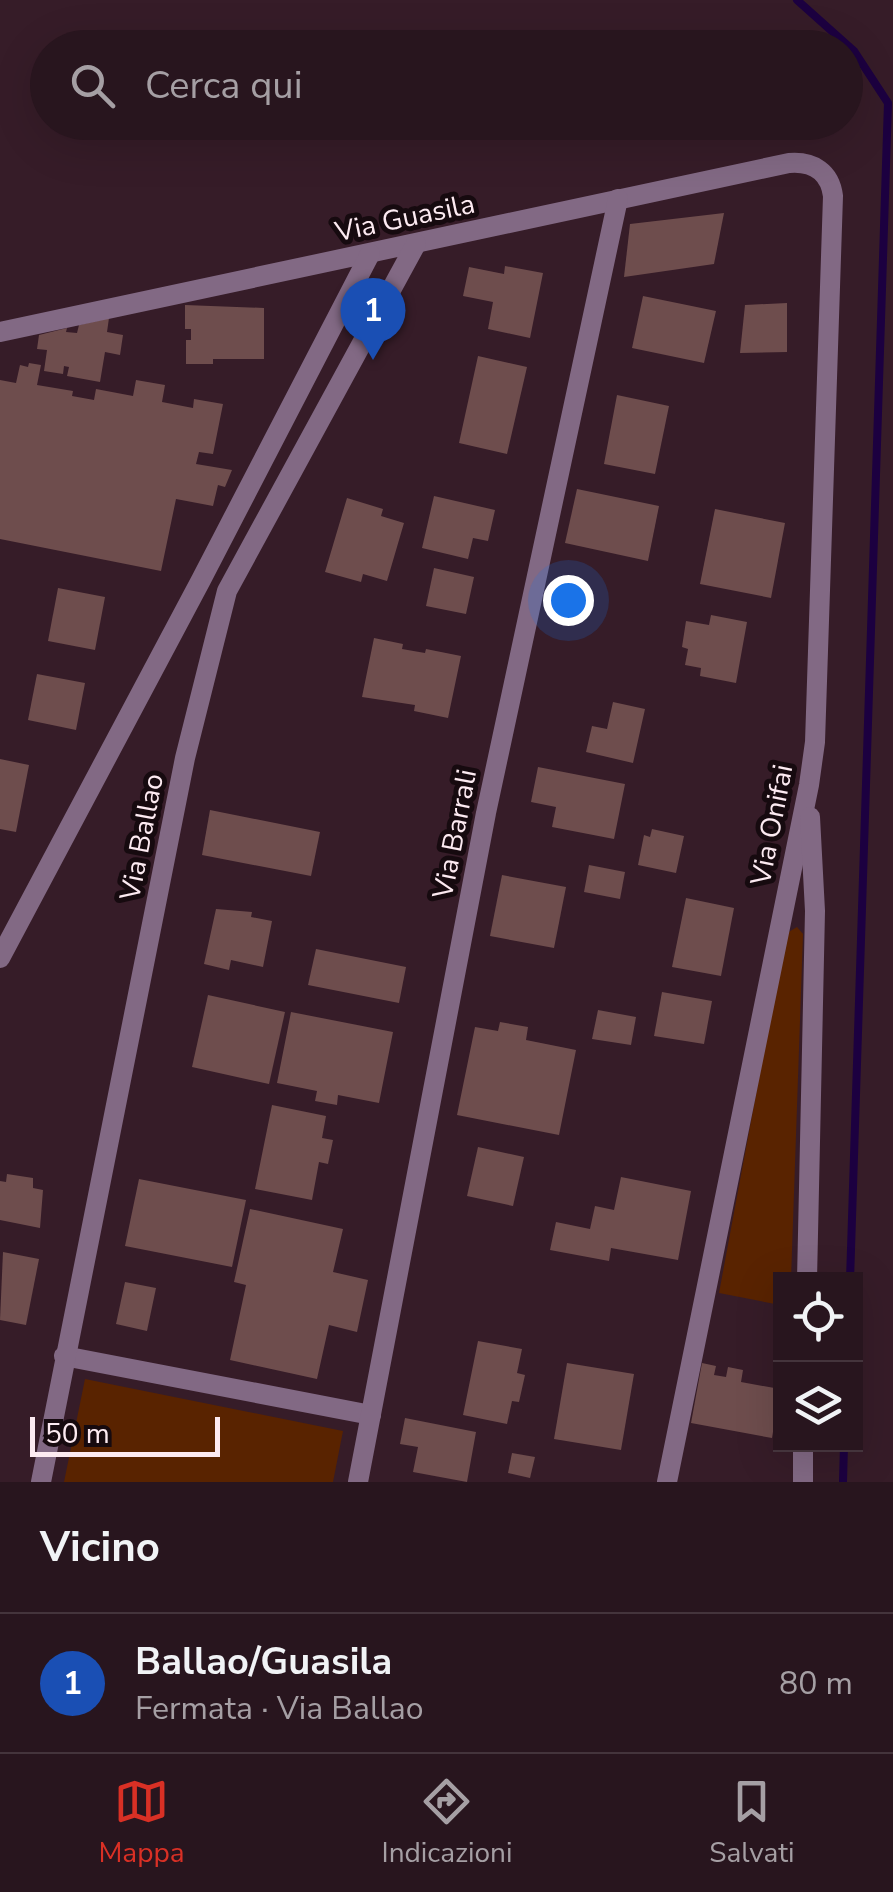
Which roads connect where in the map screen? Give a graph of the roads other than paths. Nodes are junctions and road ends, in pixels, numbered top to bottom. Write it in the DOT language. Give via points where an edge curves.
graph roads {
  1 [pos="821,170"];
  2 [pos="618,199"];
  3 [pos="416,244"];
  4 [pos="370,254"];
  5 [pos="0,332"];
  6 [pos="322,347"];
  7 [pos="351,363"];
  8 [pos="274,438"];
  9 [pos="302,453"];
  10 [pos="230,522"];
  11 [pos="258,535"];
  12 [pos="202,580"];
  13 [pos="227,591"];
  14 [pos="809,786"];
  15 [pos="0,958"];
  16 [pos="807,1272"];
  17 [pos="64,1356"];
  18 [pos="371,1415"];
  19 [pos="804,1452"];
  20 [pos="41,1482"];
  21 [pos="358,1482"];
  22 [pos="667,1482"];
  23 [pos="803,1482"];
  1 -- 2 [label="street, Via Guasila" via="795,162"];
  1 -- 14 [label="street, Via Onifai" via="832,196"];
  2 -- 3 [label="street, Via Guasila"];
  2 -- 18 [label="street, Via Barrali" via="486,814"];
  3 -- 4 [label="street, Via Guasila"];
  3 -- 7 [label="street, Via Ballao"];
  4 -- 5 [label="street, Via Guasila"];
  4 -- 6 [label="street"];
  6 -- 7 [label="street"];
  6 -- 8 [label="street"];
  7 -- 9 [label="street, Via Ballao"];
  8 -- 9 [label="street"];
  8 -- 10 [label="street"];
  9 -- 11 [label="street, Via Ballao"];
  10 -- 11 [label="street"];
  10 -- 12 [label="street"];
  11 -- 13 [label="street, Via Ballao"];
  12 -- 13 [label="street"];
  12 -- 15 [label="street"];
  13 -- 17 [label="street, Via Ballao" via="185,758"];
  14 -- 16 [label="street" via="815,911"];
  14 -- 22 [label="street, Via Onifai"];
  17 -- 18 [label="street"];
  17 -- 20 [label="street, Via Ballao"];
  18 -- 21 [label="street, Via Barrali"];
  19 -- 23 [label="street"];
}
